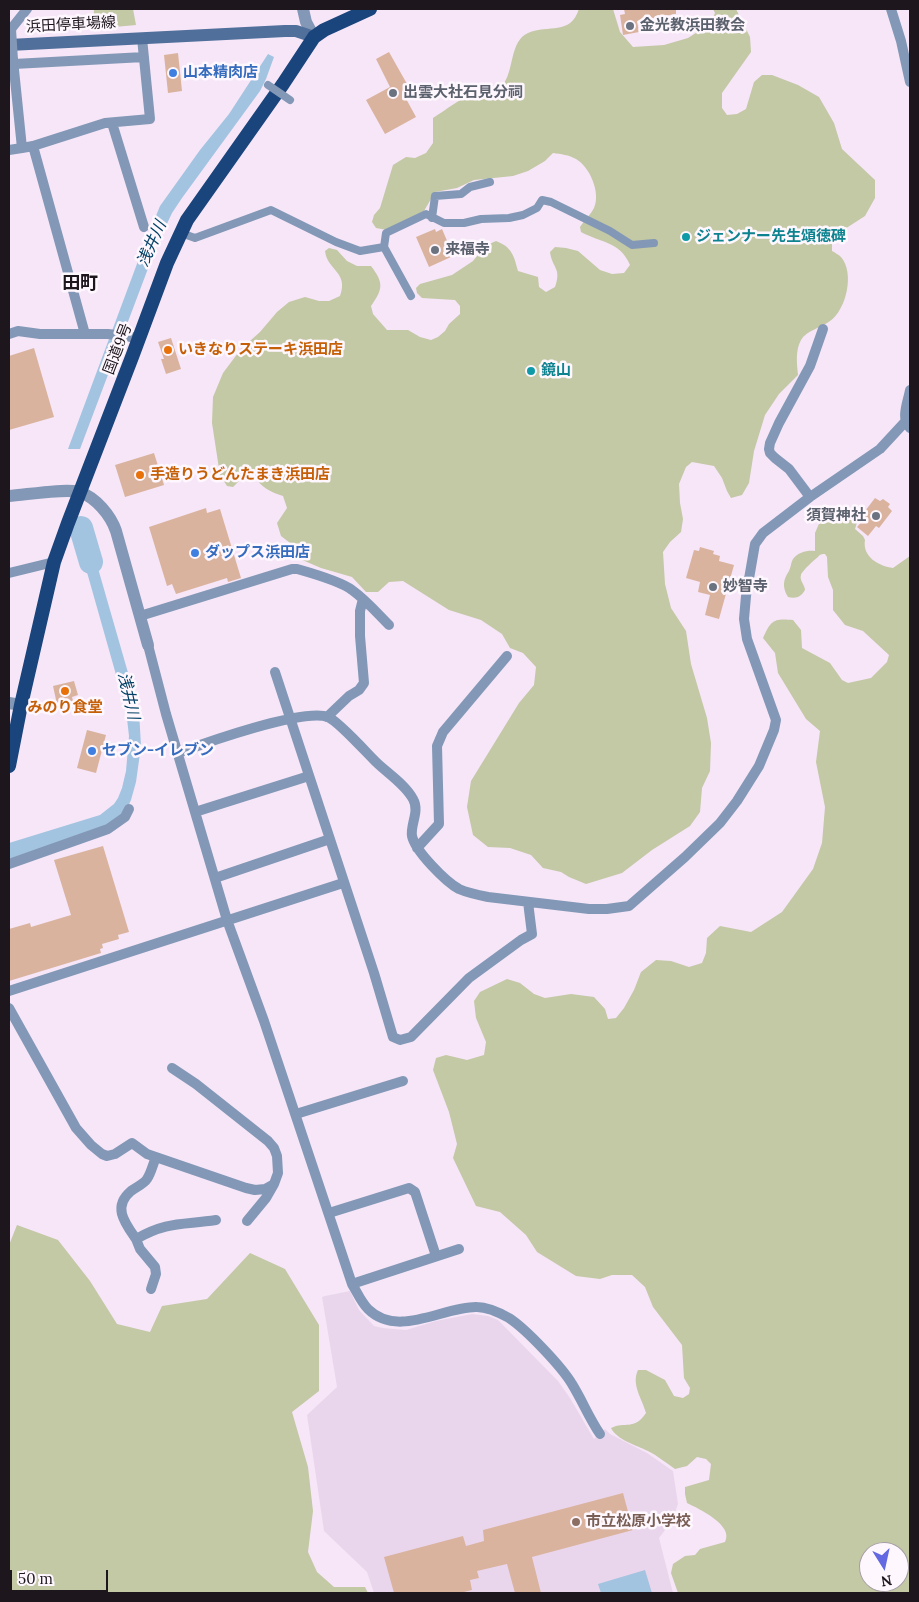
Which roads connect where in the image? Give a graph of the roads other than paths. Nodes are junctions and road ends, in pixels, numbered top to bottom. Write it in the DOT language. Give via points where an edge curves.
graph roads {
  1 [pos="27,9"];
  2 [pos="303,9"];
  3 [pos="370,9"];
  4 [pos="891,9"];
  5 [pos="314,37"];
  6 [pos="142,38"];
  7 [pos="9,45"];
  8 [pos="144,57"];
  9 [pos="13,62"];
  10 [pos="910,82"];
  11 [pos="268,85"];
  12 [pos="290,100"];
  13 [pos="112,123"];
  14 [pos="33,146"];
  15 [pos="22,148"];
  16 [pos="9,150"];
  17 [pos="490,182"];
  18 [pos="432,218"];
  19 [pos="144,227"];
  20 [pos="181,233"];
  21 [pos="654,243"];
  22 [pos="384,247"];
  23 [pos="411,296"];
  24 [pos="823,329"];
  25 [pos="9,334"];
  26 [pos="85,334"];
  27 [pos="140,338"];
  28 [pos="910,390"];
  29 [pos="908,425"];
  30 [pos="80,492"];
  31 [pos="9,496"];
  32 [pos="810,497"];
  33 [pos="54,562"];
  34 [pos="9,573"];
  35 [pos="363,599"];
  36 [pos="140,616"];
  37 [pos="389,625"];
  38 [pos="148,645"];
  39 [pos="507,656"];
  40 [pos="275,672"];
  41 [pos="15,704"];
  42 [pos="327,717"];
  43 [pos="290,719"];
  44 [pos="178,753"];
  45 [pos="9,766"];
  46 [pos="309,776"];
  47 [pos="128,809"];
  48 [pos="195,812"];
  49 [pos="330,839"];
  50 [pos="417,848"];
  51 [pos="9,864"];
  52 [pos="215,878"];
  53 [pos="343,883"];
  54 [pos="528,902"];
  55 [pos="227,920"];
  56 [pos="9,991"];
  57 [pos="9,1008"];
  58 [pos="172,1068"];
  59 [pos="403,1080"];
  60 [pos="296,1114"];
  61 [pos="156,1157"];
  62 [pos="274,1184"];
  63 [pos="329,1213"];
  64 [pos="216,1220"];
  65 [pos="247,1221"];
  66 [pos="136,1239"];
  67 [pos="459,1249"];
  68 [pos="436,1256"];
  69 [pos="352,1284"];
  70 [pos="151,1289"];
  71 [pos="600,1434"];
  1 -- 9 [label="street, bridge" via="11,29"];
  2 -- 5 [label="street"];
  3 -- 5 [label="highway, 国道9号"];
  4 -- 10 [label="street"];
  5 -- 6 [label="main road, 浜田停車場線" via="285,31"];
  5 -- 20 [label="highway, 国道9号"];
  6 -- 7 [label="main road, 浜田停車場線"];
  6 -- 8 [label="street"];
  8 -- 9 [label="street"];
  8 -- 13 [label="street" via="150,119"];
  9 -- 15 [label="street"];
  11 -- 12 [label="street, bridge"];
  13 -- 14 [label="street"];
  13 -- 19 [label="street"];
  14 -- 15 [label="street"];
  14 -- 26 [label="street"];
  15 -- 16 [label="street"];
  17 -- 18 [label="street" via="470,187 461,194 435,196"];
  18 -- 21 [label="street" via="444,224 509,218 537,208 542,200 610,231 632,245"];
  18 -- 22 [label="street" via="426,214 386,233"];
  20 -- 22 [label="street" via="195,238 271,210 360,251"];
  20 -- 27 [label="highway, 国道9号"];
  22 -- 23 [label="street"];
  24 -- 32 [label="street" via="810,366 769,449"];
  25 -- 26 [label="street" via="18,331"];
  26 -- 27 [label="street"];
  27 -- 30 [label="highway, 国道9号"];
  28 -- 29 [label="street" via="904,416"];
  29 -- 32 [label="street" via="880,449"];
  30 -- 31 [label="street"];
  30 -- 33 [label="highway, 国道9号"];
  30 -- 36 [label="street" via="111,518"];
  32 -- 54 [label="street" via="763,533 753,549 744,619 747,639 776,720 759,766 741,794 703,840 628,906 589,909"];
  33 -- 34 [label="street"];
  33 -- 41 [label="highway, 国道9号"];
  35 -- 36 [label="street" via="343,585 292,569"];
  35 -- 37 [label="street"];
  35 -- 42 [label="street" via="360,636 364,683"];
  36 -- 38 [label="street"];
  38 -- 44 [label="street"];
  39 -- 50 [label="street" via="443,732 437,746 439,824"];
  40 -- 43 [label="street"];
  41 -- 45 [label="highway, 国道9号"];
  42 -- 43 [label="street"];
  42 -- 50 [label="street" via="414,800 416,816 412,835"];
  43 -- 44 [label="street"];
  43 -- 46 [label="street"];
  44 -- 48 [label="street"];
  46 -- 48 [label="street"];
  46 -- 49 [label="street"];
  47 -- 51 [label="street" via="124,817 108,829"];
  48 -- 52 [label="street"];
  49 -- 52 [label="street"];
  49 -- 53 [label="street"];
  50 -- 54 [label="street" via="458,888 472,894"];
  52 -- 55 [label="street"];
  53 -- 54 [label="street" via="393,1037 400,1040 411,1036 469,978 532,934"];
  53 -- 55 [label="street"];
  55 -- 56 [label="street"];
  55 -- 60 [label="street"];
  57 -- 61 [label="street" via="76,1128 91,1145 108,1156 132,1143"];
  58 -- 62 [label="street" via="268,1141 274,1148 278,1164"];
  59 -- 60 [label="street"];
  60 -- 63 [label="street"];
  61 -- 62 [label="street" via="246,1188 265,1189"];
  61 -- 66 [label="street" via="147,1180 122,1202 122,1216"];
  62 -- 65 [label="street"];
  63 -- 68 [label="street" via="409,1188 414,1192"];
  63 -- 69 [label="street"];
  64 -- 66 [label="street" via="165,1226"];
  66 -- 70 [label="street" via="155,1267"];
  67 -- 68 [label="street"];
  68 -- 69 [label="street"];
  69 -- 71 [label="street" via="368,1310 382,1319 410,1320 474,1306 509,1318 570,1381"];
}
